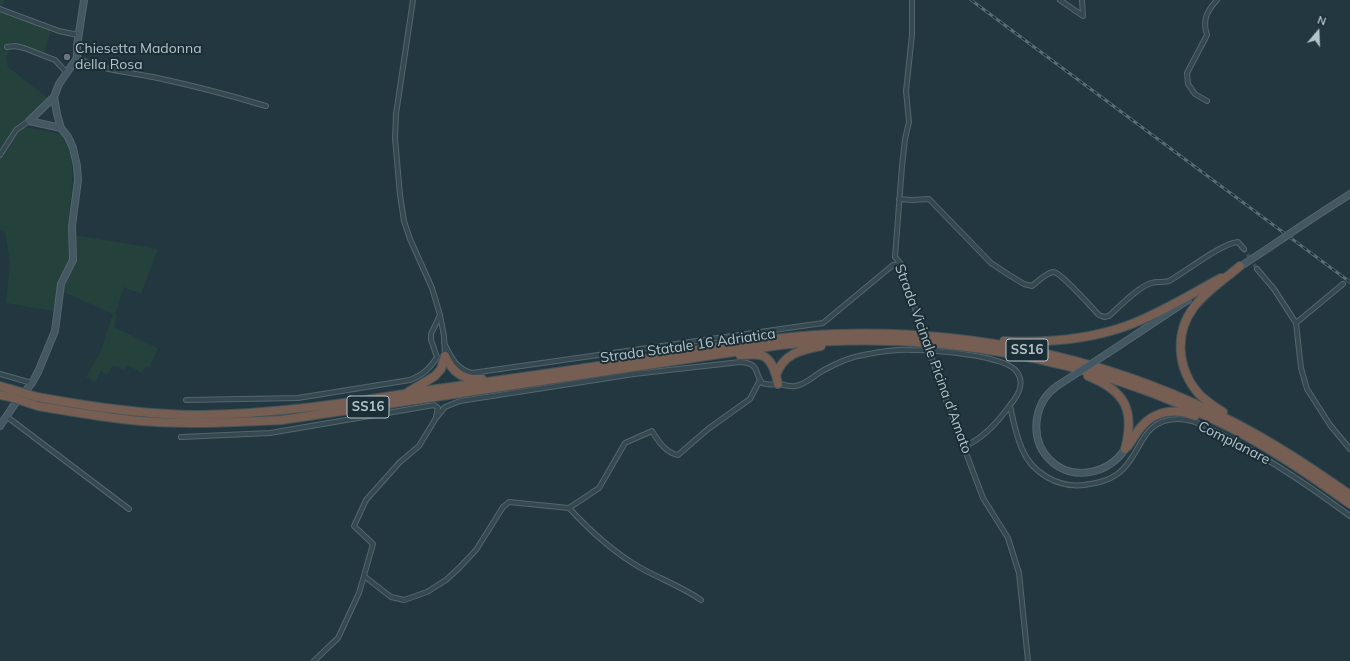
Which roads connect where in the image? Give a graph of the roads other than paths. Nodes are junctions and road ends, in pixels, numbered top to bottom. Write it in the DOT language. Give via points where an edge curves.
graph roads {
  1 [pos="84,0"];
  2 [pos="413,0"];
  3 [pos="912,0"];
  4 [pos="1060,0"];
  5 [pos="1082,0"];
  6 [pos="1217,0"];
  7 [pos="0,9"];
  8 [pos="78,35"];
  9 [pos="6,47"];
  10 [pos="76,58"];
  11 [pos="67,73"];
  12 [pos="54,97"];
  13 [pos="1207,101"];
  14 [pos="266,106"];
  15 [pos="29,121"];
  16 [pos="61,128"];
  17 [pos="0,155"];
  18 [pos="1350,194"];
  19 [pos="899,199"];
  20 [pos="1244,249"];
  21 [pos="901,264"];
  22 [pos="1240,266"];
  23 [pos="1257,269"];
  24 [pos="1222,278"];
  25 [pos="1343,284"];
  26 [pos="440,315"];
  27 [pos="1296,323"];
  28 [pos="947,338"];
  29 [pos="848,340"];
  30 [pos="444,343"];
  31 [pos="445,356"];
  32 [pos="696,357"];
  33 [pos="1028,357"];
  34 [pos="0,374"];
  35 [pos="776,375"];
  36 [pos="498,380"];
  37 [pos="760,380"];
  38 [pos="32,383"];
  39 [pos="778,384"];
  40 [pos="0,386"];
  41 [pos="0,395"];
  42 [pos="401,395"];
  43 [pos="186,400"];
  44 [pos="38,401"];
  45 [pos="1010,406"];
  46 [pos="6,416"];
  47 [pos="436,418"];
  48 [pos="0,426"];
  49 [pos="181,437"];
  50 [pos="1258,443"];
  51 [pos="963,447"];
  52 [pos="1280,448"];
  53 [pos="1125,449"];
  54 [pos="1350,449"];
  55 [pos="1350,495"];
  56 [pos="1350,504"];
  57 [pos="569,508"];
  58 [pos="129,509"];
  59 [pos="1350,516"];
  60 [pos="364,576"];
  61 [pos="701,600"];
  62 [pos="314,661"];
  63 [pos="1028,661"];
  1 -- 8 [label="main road"];
  2 -- 26 [label="street" via="396,114 395,138 404,221 432,288"];
  3 -- 19 [label="street, Strada Vicinale Picina d'Amato" via="912,35 906,91 909,122"];
  4 -- 5 [label="street" via="1083,16"];
  6 -- 13 [label="street" via="1210,8 1204,25 1207,34 1187,73 1188,84 1195,94"];
  7 -- 8 [label="street" via="59,31"];
  8 -- 10 [label="main road"];
  9 -- 11 [label="street" via="24,48 55,60"];
  10 -- 11 [label="main road"];
  10 -- 14 [label="street" via="108,69 194,86"];
  11 -- 12 [label="main road"];
  12 -- 15 [label="main road"];
  12 -- 16 [label="main road"];
  15 -- 16 [label="main road"];
  15 -- 17 [label="street" via="16,130"];
  16 -- 38 [label="main road" via="73,148 77,166 78,180 72,226 73,260 61,284 55,331"];
  18 -- 22 [label="main road, bridge"];
  19 -- 20 [label="street" via="929,199 1000,270 1024,284 1032,286 1049,273 1057,273 1104,318 1146,286 1169,281 1231,244 1238,242"];
  19 -- 21 [label="street, Strada Vicinale Picina d'Amato" via="895,256"];
  21 -- 30 [label="street" via="893,265 823,323 472,373 456,364"];
  21 -- 51 [label="street, Strada Vicinale Picina d'Amato, bridge"];
  22 -- 24 [label="main road"];
  22 -- 52 [label="highway, SS16" via="1202,298 1190,313 1180,345 1181,358 1188,379 1203,398"];
  23 -- 27 [label="street" via="1274,289"];
  24 -- 28 [label="highway, SS16" via="1138,321 1088,337 1026,342"];
  24 -- 53 [label="main road, bridge" via="1057,386 1043,402 1036,422 1037,434 1044,453 1053,463 1072,472 1092,472 1112,464"];
  25 -- 27 [label="street"];
  26 -- 30 [label="street"];
  26 -- 43 [label="street" via="431,334 437,357 423,374 410,380 298,398"];
  27 -- 54 [label="street" via="1301,368 1307,390 1330,425"];
  28 -- 36 [label="highway, Strada Statale 16 Adriatica / SS16" via="868,334 795,336"];
  28 -- 52 [label="highway, Strada Statale 16 Adriatica / SS16" via="1039,352 1137,380 1217,414"];
  29 -- 32 [label="highway, Strada Statale 16 Adriatica / SS16" via="780,345"];
  29 -- 33 [label="highway, Strada Statale 16 Adriatica / SS16" via="946,344"];
  29 -- 35 [label="highway" via="807,348 790,356 783,361"];
  30 -- 31 [label="street"];
  31 -- 36 [label="highway, SS16" via="460,376"];
  31 -- 42 [label="highway, SS16" via="435,376"];
  32 -- 35 [label="highway" via="759,355 768,359"];
  32 -- 44 [label="highway, Strada Statale 16 Adriatica / SS16" via="282,420 202,423 142,421 92,415"];
  33 -- 50 [label="highway, Strada Statale 16 Adriatica / SS16" via="1141,388 1199,413"];
  33 -- 53 [label="highway, SS16" via="1093,378 1114,391 1123,402 1129,416 1130,428"];
  34 -- 38 [label="street"];
  35 -- 39 [label="highway"];
  36 -- 42 [label="highway, Strada Statale 16 Adriatica / SS16"];
  37 -- 39 [label="street" via="767,385"];
  37 -- 47 [label="street" via="754,366 740,362 649,372 460,401 445,407"];
  37 -- 57 [label="street" via="750,399 708,429 678,456 672,454 652,432 625,443 599,488"];
  38 -- 46 [label="main road"];
  39 -- 45 [label="street" via="794,386 804,383 824,370 865,354 911,350 952,353 989,358 1017,371 1020,378 1019,393"];
  40 -- 44 [label="highway, Strada Statale 16 Adriatica / SS16, bridge"];
  41 -- 44 [label="highway, Strada Statale 16 Adriatica / SS16, bridge"];
  42 -- 44 [label="highway, Strada Statale 16 Adriatica / SS16" via="295,410 199,415 127,411"];
  45 -- 51 [label="street" via="985,434 974,443"];
  45 -- 59 [label="street, Complanare" via="1023,451 1035,468 1057,482 1080,485 1111,479 1127,466 1147,431 1162,421 1178,418 1196,422 1255,452"];
  46 -- 48 [label="main road"];
  46 -- 58 [label="street"];
  47 -- 49 [label="street" via="438,408 434,405 270,433"];
  47 -- 60 [label="street" via="419,446 400,462 366,500 354,526 373,544"];
  50 -- 53 [label="highway, SS16" via="1191,415 1172,411 1148,420"];
  50 -- 56 [label="highway, Strada Statale 16 Adriatica / SS16"];
  51 -- 63 [label="street, Strada Vicinale Picina d'Amato" via="983,498 1008,538 1019,573"];
  52 -- 55 [label="highway, Strada Statale 16 Adriatica / SS16"];
  57 -- 60 [label="street" via="509,502 503,507 476,550 460,568 427,592 404,600 391,597"];
  57 -- 61 [label="street" via="610,548 640,568 687,590"];
  60 -- 62 [label="street" via="338,638"];
}
